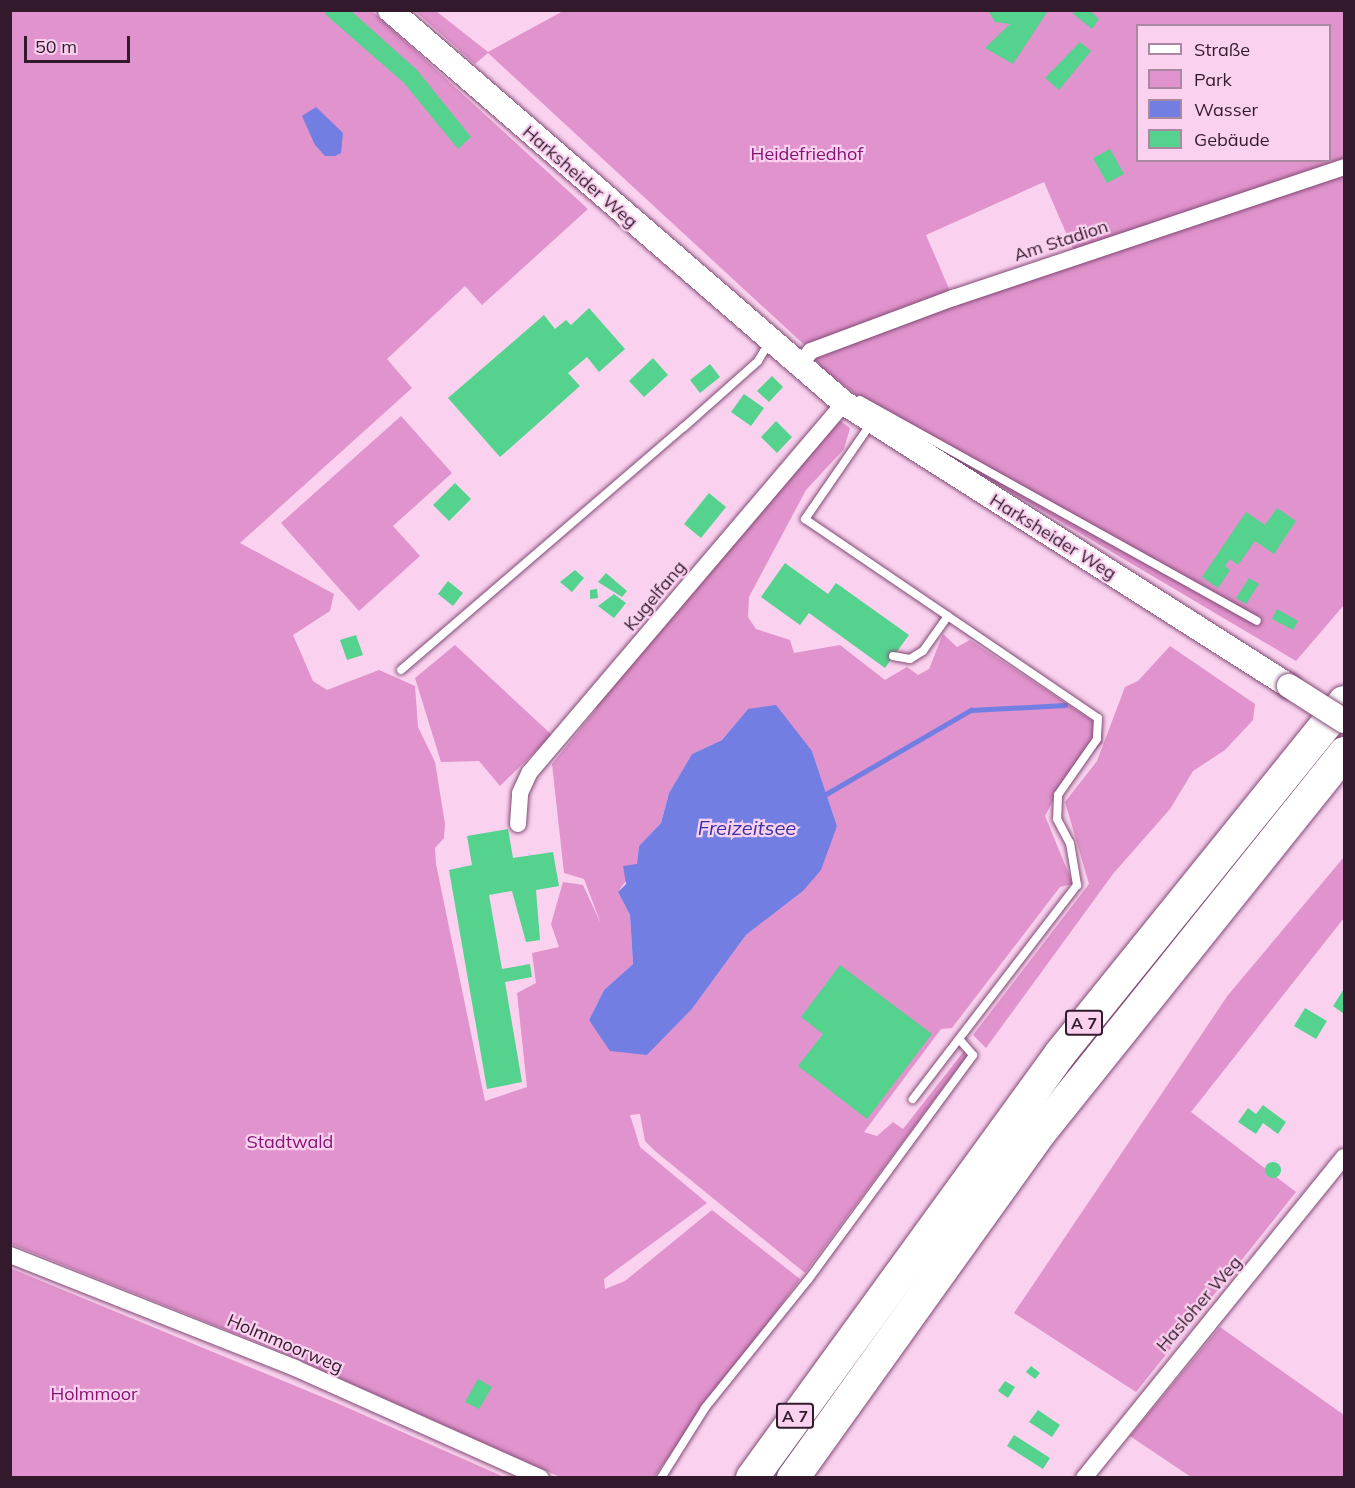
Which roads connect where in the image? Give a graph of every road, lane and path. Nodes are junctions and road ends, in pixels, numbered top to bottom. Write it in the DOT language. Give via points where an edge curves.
graph roads {
  1 [pos="390,10"];
  2 [pos="1344,167"];
  3 [pos="770,342"];
  4 [pos="802,369"];
  5 [pos="844,404"];
  6 [pos="872,422"];
  7 [pos="948,616"];
  8 [pos="1257,621"];
  9 [pos="893,656"];
  10 [pos="401,670"];
  11 [pos="1344,702"];
  12 [pos="1344,721"];
  13 [pos="1344,753"];
  14 [pos="518,824"];
  15 [pos="959,1039"];
  16 [pos="913,1100"];
  17 [pos="1344,1156"];
  18 [pos="10,1255"];
  19 [pos="798,1474"];
  20 [pos="541,1478"];
  21 [pos="661,1478"];
  22 [pos="752,1478"];
  23 [pos="1084,1478"];
  1 -- 3 [label="main road, Harksheider Weg"];
  2 -- 4 [label="street, Am Stadion" via="952,298 811,351"];
  3 -- 4 [label="main road, Harksheider Weg"];
  3 -- 10 [label="lane" via="758,361 684,427"];
  4 -- 5 [label="main road, Harksheider Weg"];
  4 -- 8 [label="lane"];
  5 -- 6 [label="main road, Harksheider Weg"];
  5 -- 14 [label="street, Kugelfang" via="530,772 520,793"];
  6 -- 7 [label="lane" via="806,519"];
  6 -- 12 [label="main road, Harksheider Weg, bridge"];
  7 -- 9 [label="lane" via="922,651 910,659"];
  7 -- 15 [label="lane" via="1098,718 1097,739 1058,795 1057,819 1070,843 1077,885"];
  11 -- 22 [label="highway, A 7" via="1060,1054"];
  13 -- 19 [label="highway, A 7" via="1047,1124"];
  15 -- 16 [label="lane"];
  15 -- 21 [label="lane" via="973,1055 794,1298 705,1408"];
  17 -- 23 [label="street, Hasloher Weg"];
  18 -- 20 [label="street, Holmmoorweg" via="295,1368"];
}
